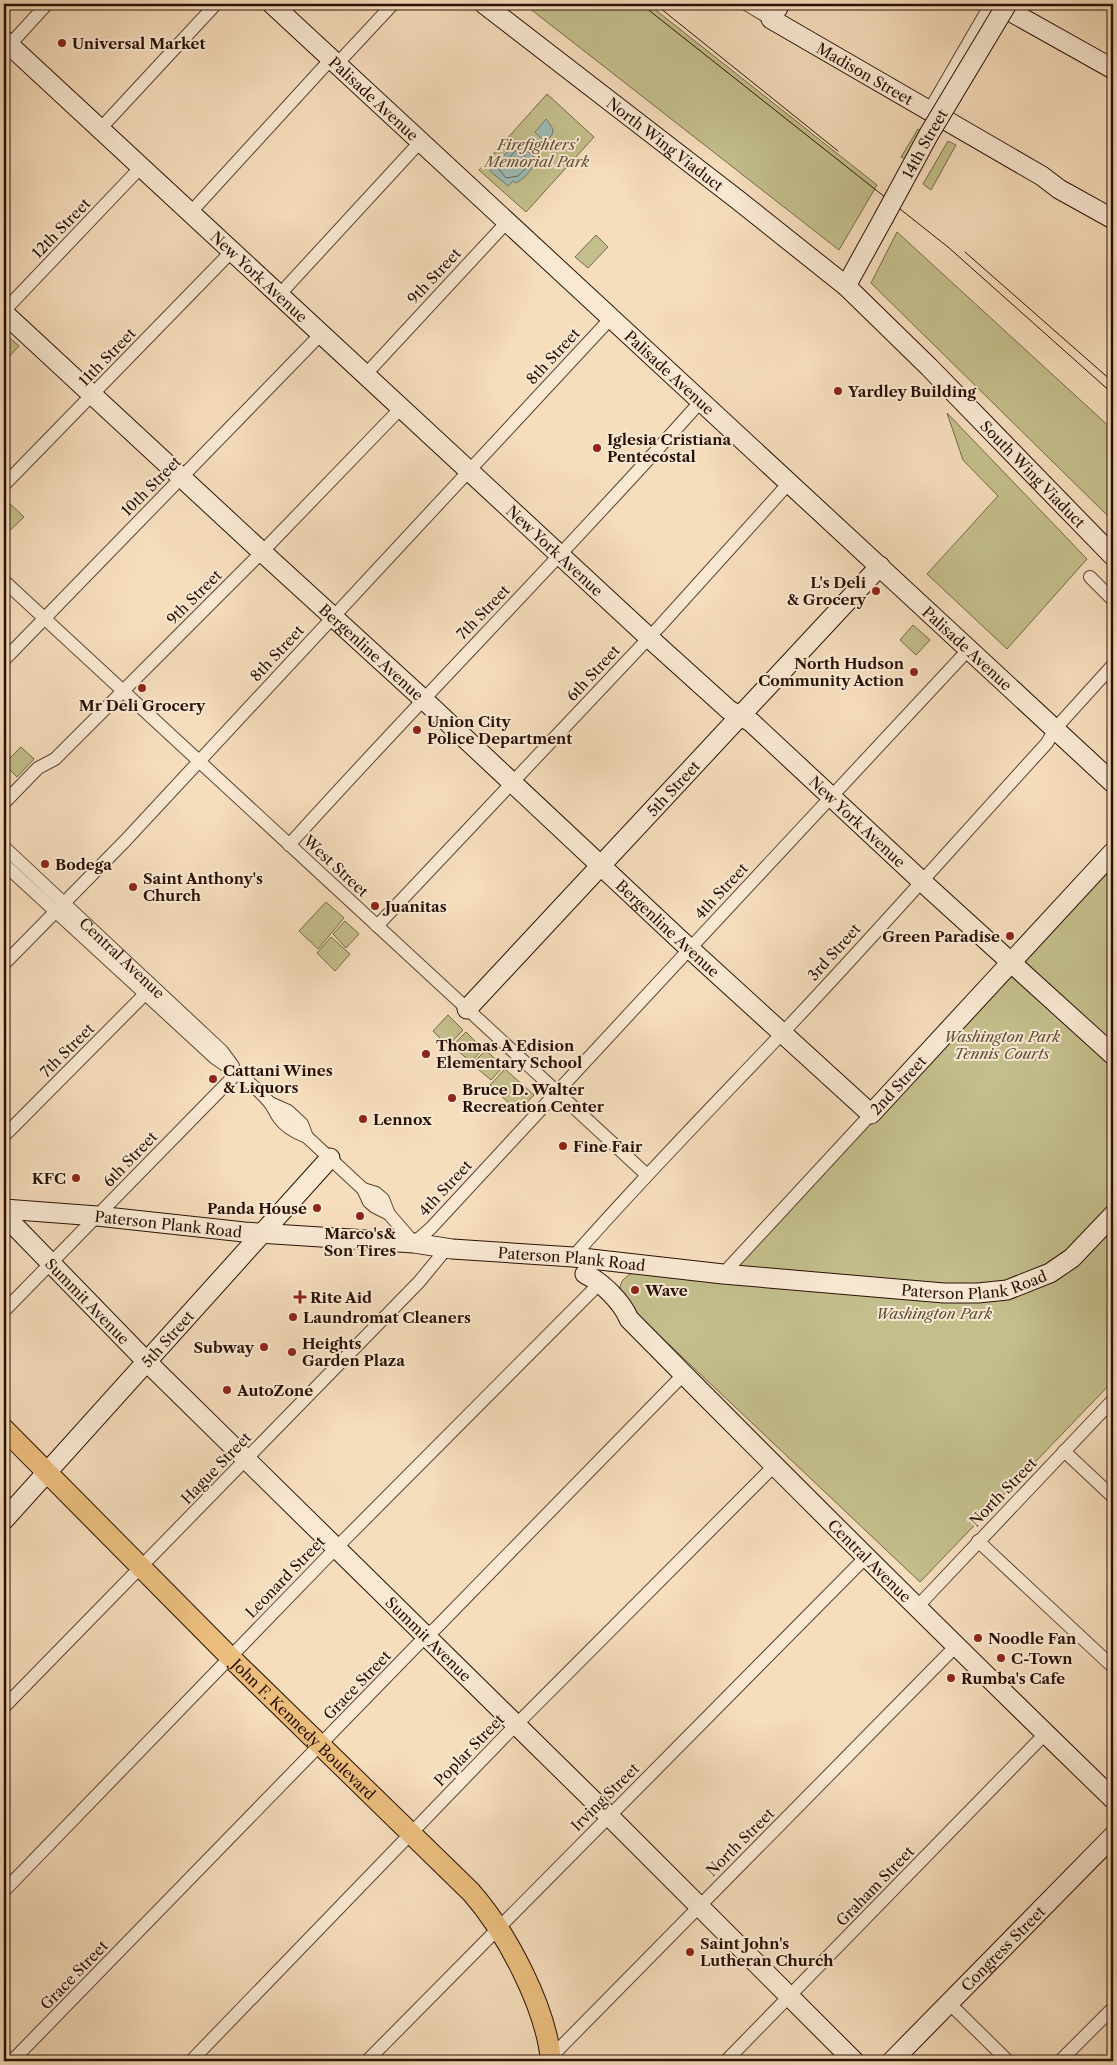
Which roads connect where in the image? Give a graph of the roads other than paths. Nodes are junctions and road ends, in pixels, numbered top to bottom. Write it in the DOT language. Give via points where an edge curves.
graph roads {
  1 [pos="47,4"];
  2 [pos="216,4"];
  3 [pos="272,4"];
  4 [pos="392,4"];
  5 [pos="484,4"];
  6 [pos="746,4"];
  7 [pos="991,4"];
  8 [pos="997,4"];
  9 [pos="1007,4"];
  10 [pos="776,11"];
  11 [pos="6,46"];
  12 [pos="334,61"];
  13 [pos="1113,69"];
  14 [pos="929,111"];
  15 [pos="100,129"];
  16 [pos="420,142"];
  17 [pos="141,167"];
  18 [pos="191,212"];
  19 [pos="1113,219"];
  20 [pos="506,222"];
  21 [pos="232,250"];
  22 [pos="846,286"];
  23 [pos="280,294"];
  24 [pos="4,312"];
  25 [pos="612,317"];
  26 [pos="321,334"];
  27 [pos="366,374"];
  28 [pos="92,395"];
  29 [pos="701,402"];
  30 [pos="401,408"];
  31 [pos="469,470"];
  32 [pos="182,478"];
  33 [pos="789,483"];
  34 [pos="4,485"];
  35 [pos="262,552"];
  36 [pos="560,554"];
  37 [pos="1113,556"];
  38 [pos="880,566"];
  39 [pos="1090,577"];
  40 [pos="4,581"];
  41 [pos="1113,600"];
  42 [pos="333,617"];
  43 [pos="44,618"];
  44 [pos="649,637"];
  45 [pos="969,649"];
  46 [pos="4,660"];
  47 [pos="1113,665"];
  48 [pos="123,690"];
  49 [pos="424,699"];
  50 [pos="741,716"];
  51 [pos="1055,729"];
  52 [pos="199,760"];
  53 [pos="512,783"];
  54 [pos="1113,783"];
  55 [pos="832,797"];
  56 [pos="4,803"];
  57 [pos="289,845"];
  58 [pos="4,848"];
  59 [pos="1113,852"];
  60 [pos="4,864"];
  61 [pos="600,865"];
  62 [pos="922,881"];
  63 [pos="59,907"];
  64 [pos="377,926"];
  65 [pos="689,948"];
  66 [pos="1012,962"];
  67 [pos="4,964"];
  68 [pos="149,990"];
  69 [pos="467,1009"];
  70 [pos="782,1033"];
  71 [pos="1113,1055"];
  72 [pos="237,1072"];
  73 [pos="558,1092"];
  74 [pos="871,1114"];
  75 [pos="4,1136"];
  76 [pos="330,1158"];
  77 [pos="647,1175"];
  78 [pos="4,1209"];
  79 [pos="4,1215"];
  80 [pos="1113,1215"];
  81 [pos="97,1216"];
  82 [pos="264,1233"];
  83 [pos="414,1243"];
  84 [pos="447,1248"];
  85 [pos="573,1257"];
  86 [pos="51,1263"];
  87 [pos="628,1264"];
  88 [pos="723,1274"];
  89 [pos="589,1282"];
  90 [pos="616,1300"];
  91 [pos="4,1311"];
  92 [pos="629,1319"];
  93 [pos="147,1362"];
  94 [pos="683,1375"];
  95 [pos="1113,1400"];
  96 [pos="4,1429"];
  97 [pos="1064,1451"];
  98 [pos="247,1459"];
  99 [pos="775,1465"];
  100 [pos="47,1473"];
  101 [pos="1113,1497"];
  102 [pos="4,1520"];
  103 [pos="978,1541"];
  104 [pos="336,1547"];
  105 [pos="867,1556"];
  106 [pos="142,1568"];
  107 [pos="917,1607"];
  108 [pos="426,1636"];
  109 [pos="956,1646"];
  110 [pos="230,1657"];
  111 [pos="1113,1667"];
  112 [pos="4,1707"];
  113 [pos="516,1724"];
  114 [pos="1046,1733"];
  115 [pos="321,1746"];
  116 [pos="1113,1799"];
  117 [pos="610,1816"];
  118 [pos="411,1833"];
  119 [pos="1113,1836"];
  120 [pos="4,1891"];
  121 [pos="699,1907"];
  122 [pos="498,1927"];
  123 [pos="789,1998"];
  124 [pos="950,2004"];
  125 [pos="1113,2008"];
  126 [pos="549,2060"];
  127 [pos="12,2061"];
  128 [pos="190,2061"];
  129 [pos="367,2061"];
  130 [pos="726,2061"];
  131 [pos="854,2061"];
  132 [pos="892,2061"];
  133 [pos="1008,2061"];
  134 [pos="1060,2061"];
  1 -- 11 [label="street"];
  2 -- 15 [label="street"];
  3 -- 12 [label="street, Palisade Avenue"];
  4 -- 12 [label="street"];
  5 -- 22 [label="street, North Wing Viaduct"];
  6 -- 10 [label="street, Madison Street"];
  7 -- 14 [label="street, 14th Street"];
  8 -- 13 [label="street"];
  9 -- 22 [label="street, 14th Street, bridge" via="929,134"];
  10 -- 14 [label="street, Madison Street"];
  11 -- 15 [label="street, New York Avenue"];
  12 -- 16 [label="street, Palisade Avenue"];
  12 -- 18 [label="street"];
  14 -- 19 [label="street, Madison Street"];
  15 -- 17 [label="street, New York Avenue"];
  16 -- 20 [label="street, Palisade Avenue"];
  16 -- 23 [label="street"];
  17 -- 18 [label="street, New York Avenue"];
  17 -- 24 [label="street, 12th Street"];
  18 -- 21 [label="street, New York Avenue"];
  20 -- 25 [label="street, Palisade Avenue"];
  20 -- 27 [label="street, 9th Street"];
  21 -- 23 [label="street, New York Avenue"];
  21 -- 28 [label="street, 11th Street"];
  22 -- 37 [label="street, South Wing Viaduct"];
  23 -- 26 [label="street, New York Avenue"];
  24 -- 28 [label="street, Bergenline Avenue"];
  25 -- 29 [label="street, Palisade Avenue"];
  25 -- 31 [label="street, 8th Street"];
  26 -- 27 [label="street, New York Avenue"];
  26 -- 32 [label="street, 10th Street"];
  27 -- 30 [label="street, New York Avenue"];
  28 -- 32 [label="street, Bergenline Avenue"];
  28 -- 34 [label="street, 11th Street"];
  29 -- 33 [label="street, Palisade Avenue"];
  29 -- 36 [label="street, 7th Street"];
  30 -- 31 [label="street, New York Avenue"];
  30 -- 35 [label="street, 9th Street"];
  31 -- 36 [label="street, New York Avenue"];
  31 -- 42 [label="street, 8th Street"];
  32 -- 35 [label="street, Bergenline Avenue"];
  32 -- 43 [label="street, 10th Street"];
  33 -- 38 [label="street, Palisade Avenue"];
  33 -- 44 [label="street, 6th Street"];
  35 -- 42 [label="street, Bergenline Avenue"];
  35 -- 48 [label="street, 9th Street"];
  36 -- 44 [label="street, New York Avenue"];
  36 -- 49 [label="street, 7th Street"];
  38 -- 45 [label="street, Palisade Avenue"];
  38 -- 50 [label="street, 5th Street"];
  39 -- 41 [label="street"];
  40 -- 43 [label="street, West Street"];
  42 -- 49 [label="street, Bergenline Avenue"];
  42 -- 52 [label="street, 8th Street"];
  43 -- 46 [label="street, 10th Street"];
  43 -- 48 [label="street, West Street"];
  44 -- 50 [label="street, New York Avenue" via="729,710"];
  44 -- 53 [label="street, 6th Street"];
  45 -- 51 [label="street, Palisade Avenue"];
  45 -- 55 [label="street, 4th Street"];
  47 -- 51 [label="street, 3rd Street"];
  48 -- 52 [label="street, West Street"];
  48 -- 56 [label="street, 9th Street" via="55,759 38,768"];
  49 -- 53 [label="street, Bergenline Avenue"];
  49 -- 57 [label="street, 7th Street"];
  50 -- 55 [label="street, New York Avenue"];
  50 -- 61 [label="street, 5th Street"];
  51 -- 54 [label="street, Palisade Avenue"];
  51 -- 62 [label="street, 3rd Street" via="1047,743"];
  52 -- 57 [label="street, West Street"];
  52 -- 63 [label="street, 8th Street"];
  53 -- 61 [label="street, Bergenline Avenue"];
  53 -- 64 [label="street, 6th Street"];
  55 -- 62 [label="street, New York Avenue"];
  55 -- 65 [label="street, 4th Street"];
  57 -- 64 [label="street, West Street"];
  58 -- 63 [label="street, Central Avenue"];
  59 -- 66 [label="street, 2nd Street"];
  60 -- 63 [label="street, Central Avenue"];
  61 -- 65 [label="street, Bergenline Avenue"];
  61 -- 69 [label="street, 5th Street"];
  62 -- 66 [label="street, New York Avenue"];
  62 -- 70 [label="street, 3rd Street"];
  63 -- 67 [label="street, 8th Street"];
  63 -- 68 [label="street, Central Avenue"];
  64 -- 69 [label="street, West Street"];
  65 -- 70 [label="street, Bergenline Avenue"];
  65 -- 73 [label="street, 4th Street"];
  66 -- 71 [label="street, New York Avenue"];
  66 -- 74 [label="street, 2nd Street"];
  68 -- 72 [label="street, Central Avenue" via="222,1051"];
  68 -- 75 [label="street, 7th Street"];
  69 -- 73 [label="street, West Street"];
  70 -- 74 [label="street, Bergenline Avenue"];
  70 -- 77 [label="street, 3rd Street"];
  72 -- 76 [label="street, Central Avenue" via="270,1102 288,1111 302,1124 307,1137"];
  72 -- 81 [label="street, 6th Street"];
  73 -- 77 [label="street, West Street"];
  73 -- 83 [label="street, 4th Street"];
  74 -- 88 [label="street, 2nd Street"];
  76 -- 82 [label="street, 5th Street"];
  76 -- 83 [label="street, Central Avenue" via="363,1189 383,1199 390,1214"];
  77 -- 85 [label="street, 3rd Street"];
  78 -- 81 [label="street, Paterson Plank Road"];
  79 -- 86 [label="street, Summit Avenue"];
  80 -- 88 [label="street, Paterson Plank Road" via="1072,1258 1050,1273 1007,1290 944,1293"];
  81 -- 82 [label="street, Paterson Plank Road"];
  81 -- 86 [label="street, 6th Street"];
  82 -- 83 [label="street, Paterson Plank Road"];
  82 -- 93 [label="street, 5th Street"];
  83 -- 84 [label="street, Paterson Plank Road"];
  84 -- 85 [label="street, Paterson Plank Road"];
  84 -- 98 [label="street, Hague Street" via="419,1282"];
  85 -- 87 [label="street, Paterson Plank Road"];
  85 -- 89 [label="street, Central Avenue"];
  86 -- 91 [label="street, 6th Street"];
  86 -- 93 [label="street, Summit Avenue"];
  87 -- 88 [label="street, Paterson Plank Road"];
  87 -- 90 [label="street" via="618,1274 613,1291"];
  89 -- 90 [label="street, Central Avenue" via="594,1279"];
  89 -- 92 [label="street, Central Avenue" via="621,1317"];
  89 -- 104 [label="street, Leonard Street"];
  90 -- 92 [label="street, Central Avenue"];
  92 -- 94 [label="street, Central Avenue"];
  93 -- 98 [label="street, Summit Avenue"];
  93 -- 100 [label="street, 5th Street"];
  94 -- 99 [label="street, Central Avenue"];
  94 -- 108 [label="street, Grace Street"];
  95 -- 97 [label="street, North Street"];
  96 -- 100 [label="main road, John F. Kennedy Boulevard"];
  97 -- 101 [label="street"];
  97 -- 103 [label="street, North Street"];
  98 -- 104 [label="street, Summit Avenue"];
  98 -- 106 [label="street, Hague Street"];
  99 -- 105 [label="street, Central Avenue"];
  99 -- 113 [label="street, Poplar Street"];
  100 -- 102 [label="street, 5th Street"];
  100 -- 106 [label="main road, John F. Kennedy Boulevard"];
  103 -- 107 [label="street, North Street"];
  103 -- 111 [label="street"];
  104 -- 108 [label="street, Summit Avenue"];
  104 -- 110 [label="street, Leonard Street"];
  105 -- 107 [label="street, Central Avenue"];
  105 -- 117 [label="street, Irving Street"];
  106 -- 110 [label="main road, John F. Kennedy Boulevard"];
  106 -- 112 [label="street, Hague Street"];
  107 -- 109 [label="street, Central Avenue"];
  108 -- 113 [label="street, Summit Avenue"];
  108 -- 115 [label="street, Grace Street"];
  109 -- 114 [label="street, Central Avenue"];
  109 -- 121 [label="street, North Street"];
  110 -- 115 [label="main road, John F. Kennedy Boulevard"];
  110 -- 120 [label="street, Leonard Street"];
  113 -- 117 [label="street, Summit Avenue"];
  113 -- 118 [label="street, Poplar Street"];
  114 -- 116 [label="street, Central Avenue"];
  114 -- 123 [label="street, Graham Street"];
  115 -- 118 [label="main road, John F. Kennedy Boulevard"];
  115 -- 127 [label="street, Grace Street"];
  117 -- 121 [label="street, Summit Avenue"];
  117 -- 122 [label="street, Irving Street"];
  118 -- 122 [label="main road, John F. Kennedy Boulevard" via="471,1892"];
  118 -- 128 [label="street, Poplar Street"];
  119 -- 124 [label="street, Congress Street"];
  121 -- 123 [label="street, Summit Avenue"];
  121 -- 126 [label="street, North Street"];
  122 -- 126 [label="main road, John F. Kennedy Boulevard" via="531,1990"];
  122 -- 129 [label="street, Irving Street"];
  123 -- 130 [label="street, Graham Street"];
  123 -- 131 [label="street, Summit Avenue"];
  124 -- 132 [label="street, Congress Street"];
  124 -- 133 [label="street"];
  125 -- 134 [label="street"];
}
